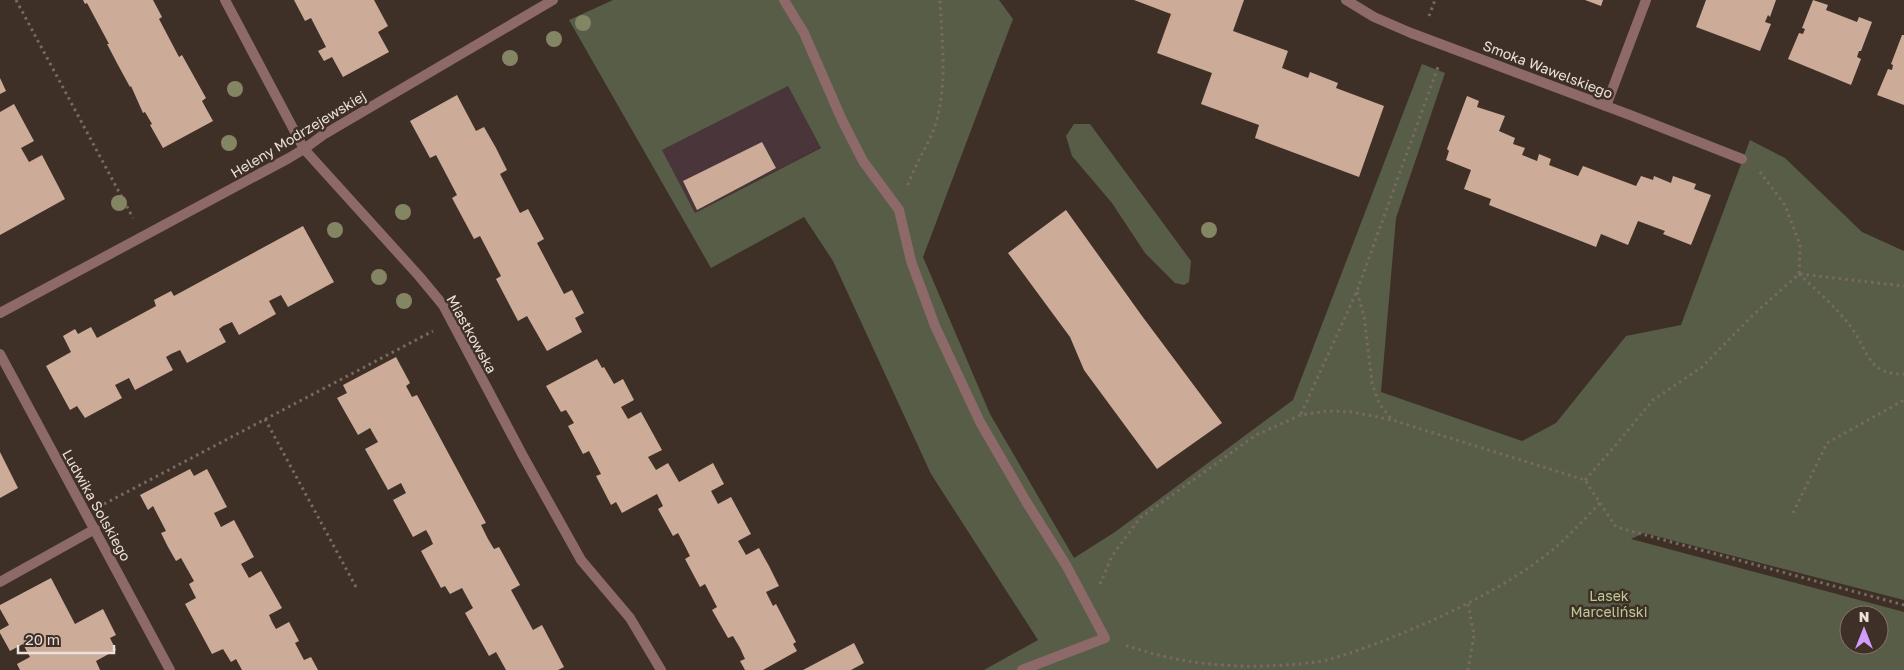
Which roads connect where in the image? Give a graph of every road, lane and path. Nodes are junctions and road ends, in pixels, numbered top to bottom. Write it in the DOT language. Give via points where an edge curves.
graph roads {
  1 [pos="16,0"];
  2 [pos="225,0"];
  3 [pos="553,0"];
  4 [pos="784,0"];
  5 [pos="940,0"];
  6 [pos="1346,0"];
  7 [pos="1435,0"];
  8 [pos="1646,0"];
  9 [pos="1427,21"];
  10 [pos="1439,64"];
  11 [pos="1606,106"];
  12 [pos="304,149"];
  13 [pos="1742,159"];
  14 [pos="899,210"];
  15 [pos="134,220"];
  16 [pos="1799,274"];
  17 [pos="1904,286"];
  18 [pos="1357,291"];
  19 [pos="0,313"];
  20 [pos="437,329"];
  21 [pos="0,354"];
  22 [pos="1903,376"];
  23 [pos="1904,400"];
  24 [pos="1301,415"];
  25 [pos="265,420"];
  26 [pos="1392,420"];
  27 [pos="1585,480"];
  28 [pos="1600,503"];
  29 [pos="102,506"];
  30 [pos="1793,513"];
  31 [pos="95,530"];
  32 [pos="0,582"];
  33 [pos="356,587"];
  34 [pos="1468,604"];
  35 [pos="1904,605"];
  36 [pos="1089,608"];
  37 [pos="1105,638"];
  38 [pos="1288,668"];
  39 [pos="1218,669"];
  40 [pos="170,670"];
  41 [pos="661,670"];
  42 [pos="1022,670"];
  43 [pos="1468,670"];
  1 -- 15 [label="path"];
  2 -- 12 [label="street, Miastkowska"];
  3 -- 12 [label="street, Heleny Modrzejewskiej" via="323,134"];
  4 -- 14 [label="street" via="804,33 863,161"];
  5 -- 14 [label="path" via="943,87 934,126 912,172"];
  6 -- 11 [label="street, Smoka Wawelskiego" via="1411,33"];
  7 -- 9 [label="path"];
  8 -- 11 [label="street"];
  10 -- 18 [label="path"];
  11 -- 13 [label="street, Smoka Wawelskiego"];
  12 -- 19 [label="street, Heleny Modrzejewskiej"];
  12 -- 41 [label="street, Miastkowska" via="443,305 581,560 630,618"];
  13 -- 16 [label="path" via="1758,169 1785,205 1800,244"];
  14 -- 36 [label="street" via="911,261 935,326 980,422"];
  16 -- 17 [label="path"];
  16 -- 22 [label="path" via="1851,327 1868,358 1880,370"];
  16 -- 27 [label="path" via="1702,367 1653,400"];
  18 -- 24 [label="path"];
  18 -- 26 [label="path" via="1364,316 1372,383 1379,403"];
  20 -- 25 [label="path"];
  21 -- 31 [label="street, Ludwika Solskiego"];
  23 -- 30 [label="path" via="1827,443"];
  24 -- 26 [label="path" via="1336,411"];
  24 -- 36 [label="path" via="1256,435 1140,518 1112,556"];
  25 -- 29 [label="path"];
  25 -- 33 [label="path"];
  26 -- 27 [label="path"];
  27 -- 28 [label="path"];
  28 -- 34 [label="path" via="1557,547"];
  28 -- 35 [label="path" via="1616,527"];
  31 -- 32 [label="street"];
  31 -- 40 [label="street, Ludwika Solskiego"];
  34 -- 38 [label="path" via="1395,637 1341,656"];
  34 -- 43 [label="path" via="1474,635"];
  36 -- 37 [label="street"];
  37 -- 39 [label="path" via="1151,654"];
  37 -- 42 [label="street"];
  38 -- 39 [label="path"];
}
